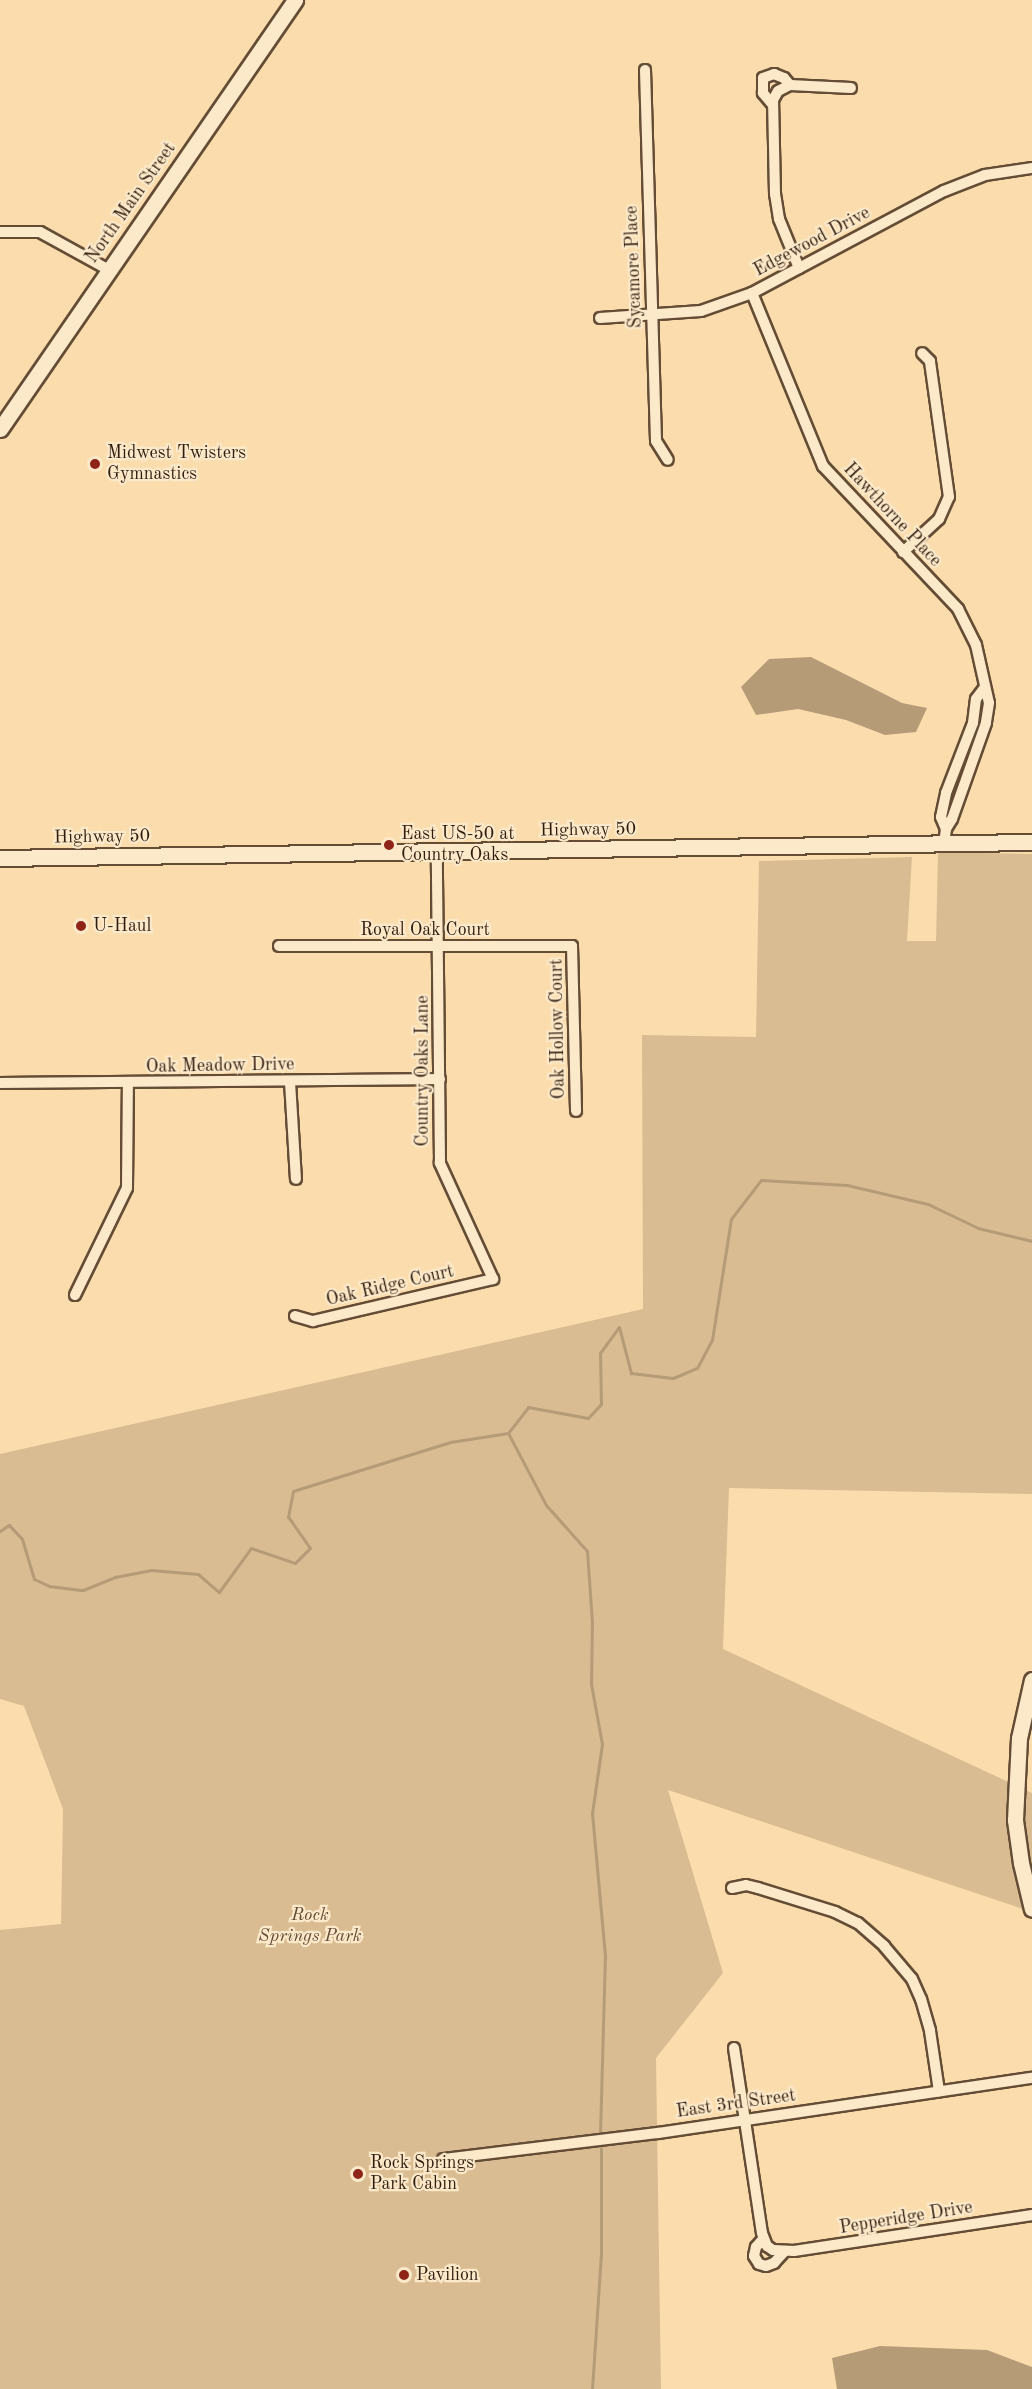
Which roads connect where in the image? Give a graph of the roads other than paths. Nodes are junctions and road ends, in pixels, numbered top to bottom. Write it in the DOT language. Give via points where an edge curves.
graph roads {
  1 [pos="295,0"];
  2 [pos="645,70"];
  3 [pos="790,85"];
  4 [pos="850,88"];
  5 [pos="773,105"];
  6 [pos="1032,168"];
  7 [pos="0,232"];
  8 [pos="799,268"];
  9 [pos="109,270"];
  10 [pos="752,293"];
  11 [pos="651,316"];
  12 [pos="600,318"];
  13 [pos="922,353"];
  14 [pos="0,429"];
  15 [pos="668,460"];
  16 [pos="903,552"];
  17 [pos="945,836"];
  18 [pos="1032,842"];
  19 [pos="437,852"];
  20 [pos="0,858"];
  21 [pos="279,946"];
  22 [pos="438,946"];
  23 [pos="572,946"];
  24 [pos="440,1079"];
  25 [pos="290,1082"];
  26 [pos="0,1083"];
  27 [pos="128,1083"];
  28 [pos="576,1111"];
  29 [pos="296,1179"];
  30 [pos="493,1279"];
  31 [pos="75,1295"];
  32 [pos="295,1316"];
  33 [pos="1032,1680"];
  34 [pos="732,1888"];
  35 [pos="1032,1909"];
  36 [pos="734,2048"];
  37 [pos="1032,2078"];
  38 [pos="939,2091"];
  39 [pos="744,2120"];
  40 [pos="443,2159"];
  41 [pos="1032,2215"];
  42 [pos="763,2239"];
  43 [pos="784,2252"];
  1 -- 9 [label="main road, North Main Street"];
  2 -- 11 [label="street, Sycamore Place"];
  3 -- 4 [label="street"];
  3 -- 5 [label="street" via="778,91"];
  3 -- 5 [label="street" via="774,74 763,78 763,93"];
  5 -- 8 [label="street" via="775,194 779,219"];
  6 -- 8 [label="street, Edgewood Drive" via="985,175 944,191"];
  7 -- 9 [label="street" via="40,232"];
  8 -- 10 [label="street, Edgewood Drive"];
  9 -- 14 [label="main road, North Main Street"];
  10 -- 11 [label="street, Edgewood Drive" via="701,312"];
  10 -- 16 [label="street, Hawthorne Place" via="824,466"];
  11 -- 12 [label="street, Edgewood Drive"];
  11 -- 15 [label="street, Sycamore Place" via="656,441"];
  13 -- 16 [label="street" via="930,361 949,497 939,519"];
  16 -- 17 [label="street, Hawthorne Place" via="958,609 976,645 989,703 986,723"];
  17 -- 18 [label="main road, Highway 50"];
  17 -- 19 [label="main road, Highway 50"];
  19 -- 20 [label="main road, Highway 50"];
  19 -- 22 [label="street, Country Oaks Lane"];
  21 -- 22 [label="street, Royal Oak Court"];
  22 -- 23 [label="street, Royal Oak Court"];
  22 -- 24 [label="street, Country Oaks Lane"];
  23 -- 28 [label="street, Oak Hollow Court"];
  24 -- 25 [label="street, Oak Meadow Drive"];
  24 -- 30 [label="street, Country Oaks Lane" via="440,1163"];
  25 -- 27 [label="street, Oak Meadow Drive"];
  25 -- 29 [label="street"];
  26 -- 27 [label="street, Oak Meadow Drive"];
  27 -- 31 [label="street" via="127,1188"];
  30 -- 32 [label="street, Oak Ridge Court" via="313,1321"];
  33 -- 35 [label="main road" via="1019,1738 1015,1820"];
  34 -- 38 [label="street" via="746,1885 835,1912 858,1923 884,1946 912,1979 921,1999"];
  36 -- 39 [label="street"];
  37 -- 38 [label="street, East 3rd Street"];
  38 -- 39 [label="street, East 3rd Street"];
  39 -- 40 [label="street, East 3rd Street"];
  39 -- 42 [label="street"];
  41 -- 43 [label="street, Pepperidge Drive"];
  42 -- 43 [label="street" via="767,2246"];
  42 -- 43 [label="street, Pepperidge Drive" via="754,2256 759,2264 774,2263"];
}
